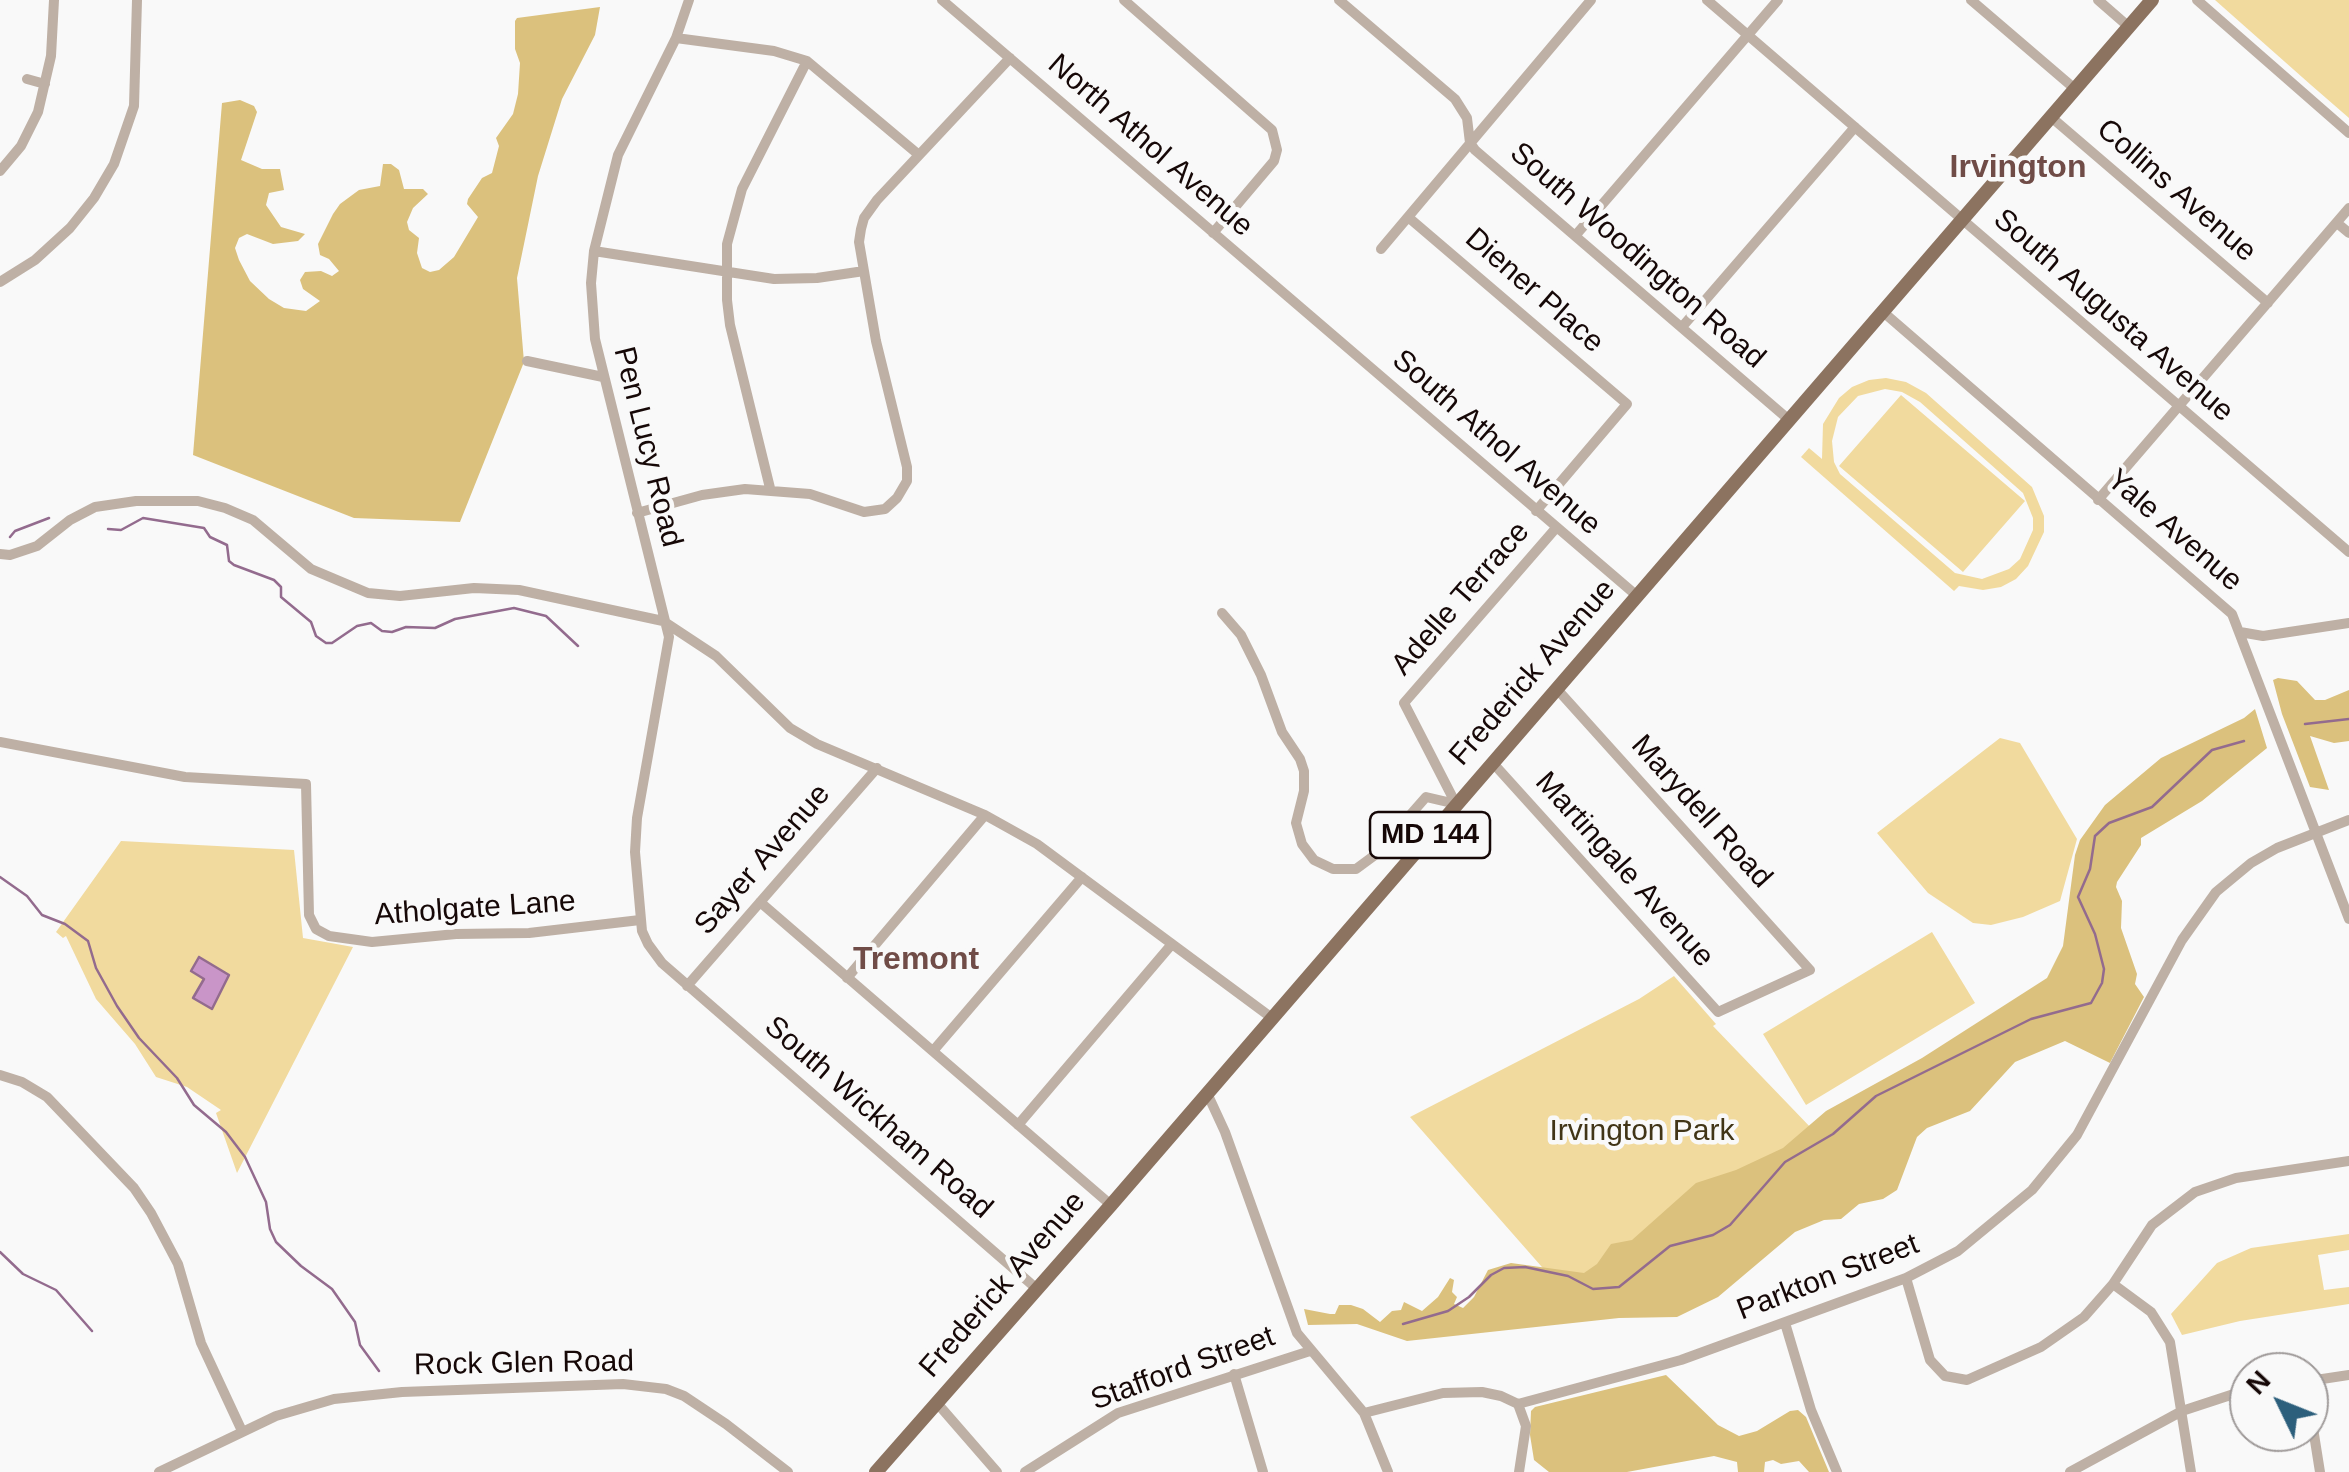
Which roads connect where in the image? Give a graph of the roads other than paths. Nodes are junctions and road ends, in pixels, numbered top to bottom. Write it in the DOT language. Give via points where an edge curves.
graph roads {
  1 [pos="54,0"];
  2 [pos="137,0"];
  3 [pos="689,0"];
  4 [pos="942,0"];
  5 [pos="1124,0"];
  6 [pos="1339,0"];
  7 [pos="1591,0"];
  8 [pos="1708,0"];
  9 [pos="1778,0"];
  10 [pos="1971,0"];
  11 [pos="2098,0"];
  12 [pos="2152,0"];
  13 [pos="2198,0"];
  14 [pos="2129,27"];
  15 [pos="1748,35"];
  16 [pos="676,38"];
  17 [pos="1010,58"];
  18 [pos="807,61"];
  19 [pos="27,79"];
  20 [pos="45,84"];
  21 [pos="2075,89"];
  22 [pos="2051,116"];
  23 [pos="1855,126"];
  24 [pos="2349,133"];
  25 [pos="1470,143"];
  26 [pos="919,155"];
  27 [pos="0,171"];
  28 [pos="2349,208"];
  29 [pos="1408,216"];
  30 [pos="1962,219"];
  31 [pos="2337,222"];
  32 [pos="1213,232"];
  33 [pos="2349,233"];
  34 [pos="1575,236"];
  35 [pos="1381,249"];
  36 [pos="594,251"];
  37 [pos="864,271"];
  38 [pos="726,272"];
  39 [pos="0,282"];
  40 [pos="2268,303"];
  41 [pos="1882,311"];
  42 [pos="1682,328"];
  43 [pos="1325,329"];
  44 [pos="527,361"];
  45 [pos="603,377"];
  46 [pos="1627,404"];
  47 [pos="2179,406"];
  48 [pos="1788,419"];
  49 [pos="770,488"];
  50 [pos="2098,500"];
  51 [pos="1536,511"];
  52 [pos="637,513"];
  53 [pos="1556,528"];
  54 [pos="2349,552"];
  55 [pos="0,554"];
  56 [pos="1636,595"];
  57 [pos="1222,613"];
  58 [pos="663,621"];
  59 [pos="2349,623"];
  60 [pos="2240,632"];
  61 [pos="1556,688"];
  62 [pos="0,742"];
  63 [pos="1492,762"];
  64 [pos="877,768"];
  65 [pos="1456,804"];
  66 [pos="985,815"];
  67 [pos="2349,820"];
  68 [pos="2316,832"];
  69 [pos="1082,877"];
  70 [pos="760,902"];
  71 [pos="2349,919"];
  72 [pos="640,920"];
  73 [pos="1172,944"];
  74 [pos="847,978"];
  75 [pos="687,986"];
  76 [pos="1718,1012"];
  77 [pos="1272,1018"];
  78 [pos="932,1051"];
  79 [pos="0,1074"];
  80 [pos="1207,1094"];
  81 [pos="1018,1125"];
  82 [pos="2349,1162"];
  83 [pos="1111,1205"];
  84 [pos="1906,1278"];
  85 [pos="2113,1284"];
  86 [pos="1037,1289"];
  87 [pos="1785,1322"];
  88 [pos="1310,1351"];
  89 [pos="1234,1374"];
  90 [pos="2229,1396"];
  91 [pos="936,1403"];
  92 [pos="1518,1404"];
  93 [pos="2182,1411"];
  94 [pos="1364,1413"];
  95 [pos="242,1431"];
  96 [pos="159,1472"];
  97 [pos="788,1472"];
  98 [pos="876,1472"];
  99 [pos="997,1472"];
  100 [pos="1026,1472"];
  101 [pos="1264,1472"];
  102 [pos="1388,1472"];
  103 [pos="1519,1472"];
  104 [pos="1837,1472"];
  105 [pos="2070,1472"];
  106 [pos="2191,1472"];
  1 -- 20 [label="street"];
  2 -- 39 [label="street" via="134,106 114,164 70,228"];
  3 -- 16 [label="street, Pen Lucy Road"];
  4 -- 17 [label="street, North Athol Avenue"];
  5 -- 32 [label="street" via="1266,122 1277,150"];
  6 -- 25 [label="street, South Woodington Road" via="1455,99 1467,118"];
  7 -- 25 [label="street"];
  8 -- 15 [label="street, South Augusta Avenue"];
  9 -- 15 [label="street"];
  10 -- 21 [label="street, Collins Avenue"];
  11 -- 14 [label="street"];
  12 -- 14 [label="main road, Frederick Avenue / MD 144"];
  13 -- 24 [label="street"];
  14 -- 21 [label="main road, Frederick Avenue / MD 144"];
  15 -- 23 [label="street, South Augusta Avenue"];
  15 -- 34 [label="street"];
  16 -- 18 [label="street"];
  16 -- 36 [label="street, Pen Lucy Road" via="622,144"];
  17 -- 26 [label="street"];
  17 -- 32 [label="street, North Athol Avenue"];
  18 -- 26 [label="street"];
  18 -- 38 [label="street" via="742,190"];
  19 -- 20 [label="street"];
  20 -- 27 [label="street" via="33,125"];
  21 -- 22 [label="main road, Frederick Avenue / MD 144"];
  22 -- 30 [label="main road, Frederick Avenue / MD 144"];
  22 -- 40 [label="street, Collins Avenue"];
  23 -- 30 [label="street, South Augusta Avenue"];
  23 -- 42 [label="street"];
  25 -- 29 [label="street"];
  25 -- 34 [label="street, South Woodington Road"];
  26 -- 37 [label="street" via="864,218"];
  28 -- 31 [label="street"];
  29 -- 35 [label="street"];
  29 -- 46 [label="street, Diener Place"];
  30 -- 41 [label="main road, Frederick Avenue / MD 144"];
  30 -- 47 [label="street, South Augusta Avenue"];
  31 -- 33 [label="street"];
  31 -- 40 [label="street"];
  32 -- 43 [label="street, North Athol Avenue"];
  34 -- 42 [label="street, South Woodington Road"];
  36 -- 38 [label="street"];
  36 -- 45 [label="street, Pen Lucy Road" via="591,312"];
  37 -- 38 [label="street" via="792,279"];
  37 -- 49 [label="street" via="907,468 903,491 876,512"];
  38 -- 49 [label="street" via="730,325"];
  40 -- 47 [label="street"];
  41 -- 48 [label="main road, Frederick Avenue / MD 144"];
  41 -- 50 [label="street, Yale Avenue"];
  42 -- 48 [label="street, South Woodington Road"];
  43 -- 51 [label="street, South Athol Avenue"];
  44 -- 45 [label="street"];
  45 -- 52 [label="street, Pen Lucy Road"];
  46 -- 51 [label="street, Adelle Terrace"];
  47 -- 50 [label="street"];
  47 -- 54 [label="street, South Augusta Avenue"];
  48 -- 56 [label="main road, Frederick Avenue / MD 144"];
  49 -- 52 [label="street" via="724,491"];
  50 -- 60 [label="street, Yale Avenue" via="2232,614"];
  51 -- 53 [label="street, South Athol Avenue"];
  52 -- 58 [label="street, Pen Lucy Road"];
  53 -- 56 [label="street, South Athol Avenue"];
  53 -- 65 [label="street, Adelle Terrace" via="1404,703"];
  55 -- 58 [label="street" via="37,546 95,508 198,502 252,520 311,570 368,593 519,590"];
  56 -- 61 [label="main road, Frederick Avenue / MD 144"];
  57 -- 65 [label="street" via="1241,636 1300,759 1304,792 1296,823 1314,860 1333,870 1356,869 1426,796"];
  58 -- 64 [label="street" via="716,656 790,728"];
  58 -- 72 [label="street, Pen Lucy Road" via="669,644 637,818"];
  59 -- 60 [label="street" via="2263,636"];
  60 -- 68 [label="street, Yale Avenue"];
  61 -- 63 [label="main road, Frederick Avenue / MD 144"];
  61 -- 76 [label="street, Marydell Road" via="1810,970"];
  62 -- 72 [label="street, Atholgate Lane" via="184,777 306,784 310,914 316,930 346,940 529,933"];
  63 -- 65 [label="main road, Frederick Avenue / MD 144"];
  63 -- 76 [label="street, Martingale Avenue"];
  64 -- 66 [label="street"];
  64 -- 70 [label="street, Sayer Avenue"];
  65 -- 77 [label="main road, Frederick Avenue / MD 144"];
  66 -- 69 [label="street"];
  66 -- 74 [label="street"];
  67 -- 68 [label="street, Parkton Street"];
  68 -- 71 [label="street, Yale Avenue"];
  68 -- 84 [label="street, Parkton Street" via="2251,862 2202,908 2096,1105 2032,1190 1958,1251"];
  69 -- 73 [label="street"];
  69 -- 78 [label="street"];
  70 -- 74 [label="street"];
  70 -- 75 [label="street, Sayer Avenue"];
  72 -- 75 [label="street, South Wickham Road" via="653,953"];
  73 -- 77 [label="street"];
  73 -- 81 [label="street"];
  74 -- 78 [label="street"];
  75 -- 86 [label="street, South Wickham Road"];
  77 -- 80 [label="main road, Frederick Avenue / MD 144"];
  78 -- 81 [label="street"];
  79 -- 95 [label="street" via="47,1096 151,1213 178,1264 201,1343"];
  80 -- 83 [label="main road, Frederick Avenue / MD 144"];
  80 -- 88 [label="street" via="1292,1322"];
  81 -- 83 [label="street"];
  82 -- 85 [label="street" via="2236,1178 2195,1192 2152,1225"];
  83 -- 86 [label="main road, Frederick Avenue / MD 144"];
  84 -- 85 [label="street" via="1930,1360 1956,1380 2041,1347 2084,1317"];
  84 -- 87 [label="street, Parkton Street"];
  85 -- 93 [label="street" via="2166,1332"];
  86 -- 91 [label="main road, Frederick Avenue / MD 144"];
  87 -- 92 [label="street, Parkton Street" via="1643,1372"];
  87 -- 104 [label="street"];
  88 -- 89 [label="street, Stafford Street"];
  88 -- 94 [label="street"];
  89 -- 100 [label="street, Stafford Street" via="1118,1413"];
  89 -- 101 [label="street"];
  90 -- 93 [label="street"];
  91 -- 98 [label="main road, Frederick Avenue / MD 144"];
  91 -- 99 [label="street"];
  92 -- 94 [label="street" via="1462,1391"];
  92 -- 103 [label="street" via="1526,1426"];
  93 -- 105 [label="street"];
  93 -- 106 [label="street"];
  94 -- 102 [label="street"];
  95 -- 96 [label="street, Rock Glen Road"];
  95 -- 97 [label="street, Rock Glen Road" via="306,1406 373,1394 643,1386 703,1406"];
}
